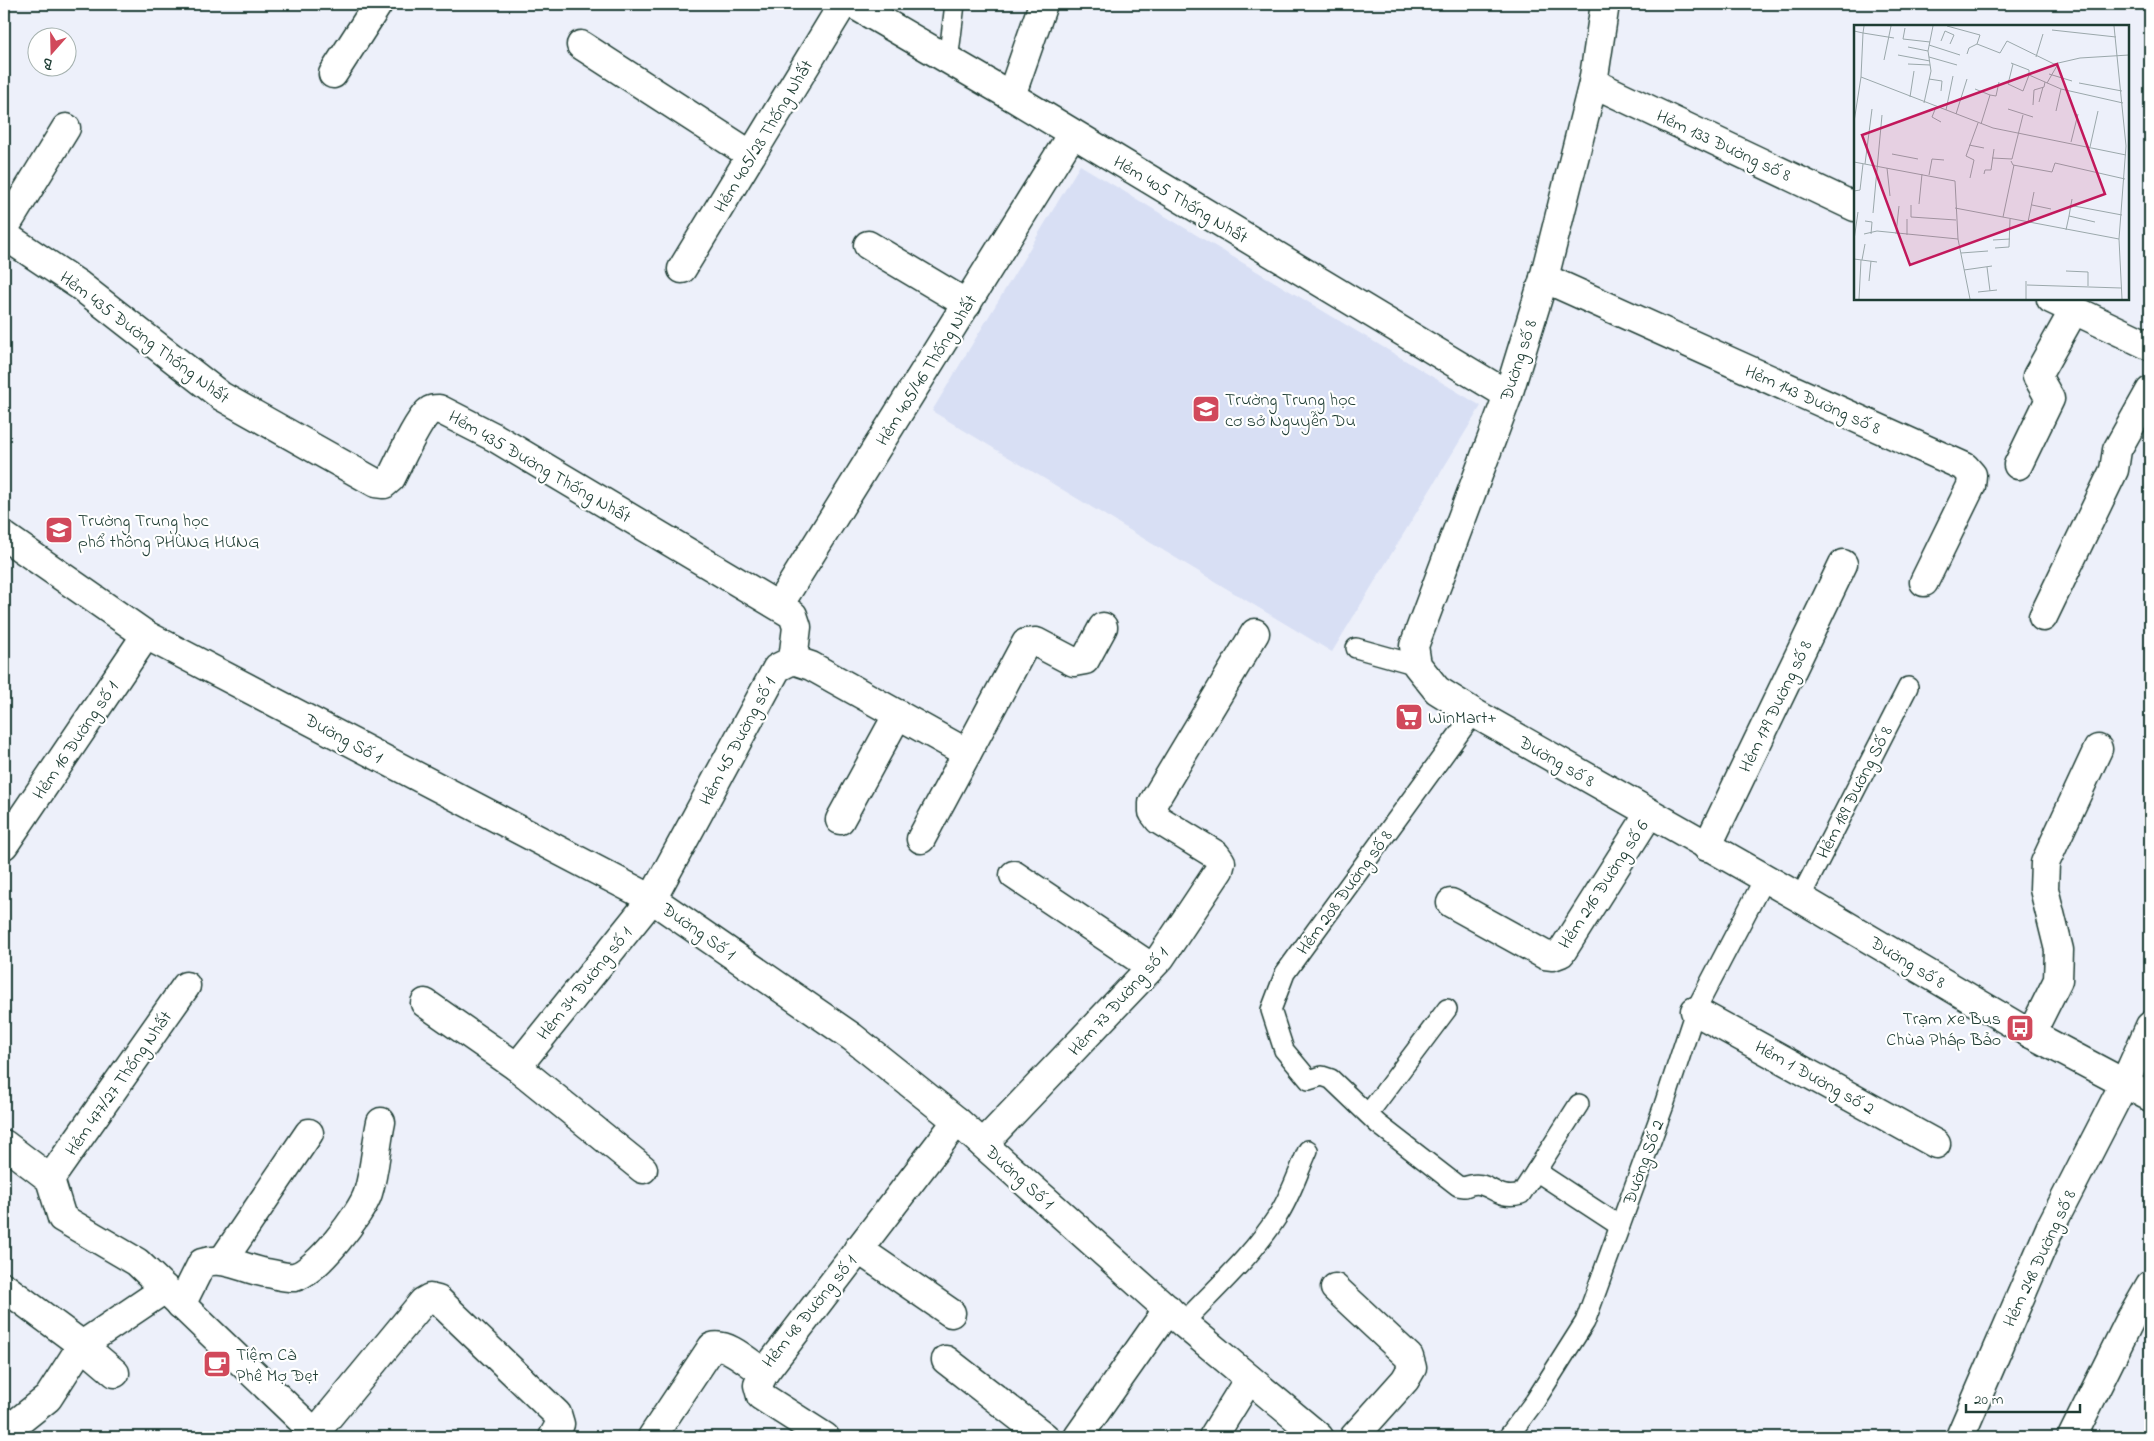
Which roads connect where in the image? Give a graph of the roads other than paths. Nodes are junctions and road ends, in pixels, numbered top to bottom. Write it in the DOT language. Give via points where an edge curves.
graph roads {
  1 [pos="378,4"];
  2 [pos="843,4"];
  3 [pos="853,4"];
  4 [pos="955,4"];
  5 [pos="1043,4"];
  6 [pos="1605,4"];
  7 [pos="581,45"];
  8 [pos="948,61"];
  9 [pos="333,74"];
  10 [pos="1593,83"];
  11 [pos="1011,96"];
  12 [pos="66,128"];
  13 [pos="1072,134"];
  14 [pos="751,155"];
  15 [pos="1854,206"];
  16 [pos="4,229"];
  17 [pos="4,235"];
  18 [pos="868,245"];
  19 [pos="682,268"];
  20 [pos="1544,278"];
  21 [pos="967,304"];
  22 [pos="2063,304"];
  23 [pos="2150,346"];
  24 [pos="2150,391"];
  25 [pos="1508,395"];
  26 [pos="2018,465"];
  27 [pos="4,536"];
  28 [pos="1844,564"];
  29 [pos="1924,582"];
  30 [pos="779,605"];
  31 [pos="2043,617"];
  32 [pos="1103,626"];
  33 [pos="1255,633"];
  34 [pos="146,635"];
  35 [pos="1356,648"];
  36 [pos="793,660"];
  37 [pos="1417,665"];
  38 [pos="1908,687"];
  39 [pos="1474,713"];
  40 [pos="898,714"];
  41 [pos="2098,749"];
  42 [pos="967,753"];
  43 [pos="1649,814"];
  44 [pos="840,820"];
  45 [pos="921,839"];
  46 [pos="4,845"];
  47 [pos="1707,847"];
  48 [pos="1014,875"];
  49 [pos="1764,879"];
  50 [pos="1800,898"];
  51 [pos="652,899"];
  52 [pos="1452,903"];
  53 [pos="1152,967"];
  54 [pos="186,986"];
  55 [pos="424,1003"];
  56 [pos="1447,1009"];
  57 [pos="1695,1011"];
  58 [pos="2150,1026"];
  59 [pos="2031,1034"];
  60 [pos="517,1067"];
  61 [pos="2125,1082"];
  62 [pos="2150,1097"];
  63 [pos="1579,1104"];
  64 [pos="1368,1114"];
  65 [pos="957,1120"];
  66 [pos="381,1122"];
  67 [pos="309,1133"];
  68 [pos="4,1144"];
  69 [pos="983,1144"];
  70 [pos="1936,1144"];
  71 [pos="1308,1150"];
  72 [pos="643,1170"];
  73 [pos="1536,1171"];
  74 [pos="50,1179"];
  75 [pos="1620,1226"];
  76 [pos="858,1249"];
  77 [pos="223,1260"];
  78 [pos="2150,1285"];
  79 [pos="4,1287"];
  80 [pos="1335,1288"];
  81 [pos="173,1297"];
  82 [pos="951,1313"];
  83 [pos="1175,1316"];
  84 [pos="82,1345"];
  85 [pos="946,1360"];
  86 [pos="115,1372"];
  87 [pos="764,1373"];
  88 [pos="1249,1379"];
  89 [pos="4,1433"];
  90 [pos="314,1435"];
  91 [pos="553,1437"];
  92 [pos="652,1437"];
  93 [pos="825,1437"];
  94 [pos="1045,1437"];
  95 [pos="1078,1437"];
  96 [pos="1213,1437"];
  97 [pos="1319,1437"];
  98 [pos="1354,1437"];
  99 [pos="1508,1437"];
  100 [pos="1960,1437"];
  101 [pos="2072,1437"];
  1 -- 9 [label="street"];
  2 -- 14 [label="street, Hẻm 405/28 Thống Nhất"];
  3 -- 8 [label="street, Hẻm 405 Thống Nhất"];
  4 -- 8 [label="lane"];
  5 -- 11 [label="street"];
  6 -- 10 [label="street, Đường số 8"];
  7 -- 14 [label="street"];
  8 -- 11 [label="street, Hẻm 405 Thống Nhất"];
  10 -- 15 [label="street, Hẻm 133 Đường số 8"];
  10 -- 20 [label="street, Đường số 8"];
  11 -- 13 [label="street, Hẻm 405 Thống Nhất"];
  12 -- 16 [label="street"];
  13 -- 21 [label="street, Hẻm 405/46 Thống Nhất"];
  13 -- 25 [label="street, Hẻm 405 Thống Nhất"];
  14 -- 19 [label="street, Hẻm 405/28 Thống Nhất"];
  17 -- 30 [label="street, Hẻm 435 Đường Thống Nhất" via="79,285 221,396 376,484 384,484 390,478 427,413 439,409 494,437"];
  18 -- 21 [label="street"];
  20 -- 25 [label="street, Đường số 8"];
  20 -- 29 [label="street, Hẻm 143 Đường số 8" via="1965,467 1972,475 1971,486"];
  21 -- 30 [label="street, Hẻm 405/46 Thống Nhất"];
  22 -- 23 [label="street"];
  22 -- 26 [label="street" via="2037,376 2050,399"];
  24 -- 31 [label="street" via="2117,450 2114,470"];
  25 -- 37 [label="street, Đường số 8" via="1414,646"];
  27 -- 34 [label="street, Đường Số 1"];
  28 -- 47 [label="street, Hẻm 179 Đường số 8"];
  30 -- 36 [label="street, Hẻm 435 Đường Thống Nhất" via="793,615 797,628"];
  32 -- 42 [label="street" via="1085,660 1080,662 1036,642 1026,643"];
  33 -- 53 [label="street, Hẻm 73 Đường số 1" via="1153,802 1153,812 1159,820 1216,855 1221,862 1219,870"];
  34 -- 46 [label="street, Hẻm 16 Đường số 1"];
  34 -- 51 [label="street, Đường Số 1"];
  35 -- 37 [label="lane"];
  36 -- 40 [label="street"];
  36 -- 51 [label="street, Hẻm 45 Đường số 1" via="777,668"];
  37 -- 39 [label="street, Đường số 8" via="1437,690"];
  38 -- 50 [label="lane, Hẻm 189 Đường Số 8"];
  39 -- 43 [label="street, Đường số 8"];
  39 -- 64 [label="lane, Hẻm 208 Đường số 8" via="1285,973 1271,1010 1284,1050 1309,1080 1322,1076 1331,1079"];
  40 -- 42 [label="street"];
  40 -- 44 [label="street"];
  41 -- 59 [label="street" via="2045,863 2044,888 2059,950 2058,980"];
  42 -- 45 [label="street"];
  43 -- 47 [label="street, Đường số 8"];
  43 -- 52 [label="street, Hẻm 216 Đường số 6" via="1561,953 1545,955"];
  47 -- 49 [label="street, Đường số 8"];
  48 -- 53 [label="street"];
  49 -- 50 [label="street, Đường số 8"];
  49 -- 57 [label="lane, Đường Số 2"];
  50 -- 59 [label="street, Đường số 8"];
  51 -- 60 [label="street, Hẻm 34 Đường số 1"];
  51 -- 65 [label="street, Đường Số 1" via="852,1037"];
  53 -- 69 [label="street, Hẻm 73 Đường số 1"];
  54 -- 74 [label="street, Hẻm 477/27 Thống Nhất"];
  55 -- 60 [label="street"];
  56 -- 64 [label="lane"];
  57 -- 70 [label="street, Hẻm 1 Đường số 2"];
  57 -- 75 [label="lane, Đường Số 2"];
  58 -- 61 [label="street, Hẻm 248 Đường số 8"];
  59 -- 61 [label="street, Đường số 8"];
  60 -- 72 [label="street"];
  61 -- 62 [label="street, Đường số 8"];
  61 -- 100 [label="street, Hẻm 248 Đường số 8" via="2051,1226"];
  63 -- 73 [label="lane"];
  64 -- 73 [label="lane" via="1458,1186 1482,1184 1500,1195 1511,1197 1521,1194"];
  65 -- 69 [label="street, Đường Số 1"];
  65 -- 76 [label="street, Hẻm 48 Đường số 1"];
  66 -- 77 [label="street" via="368,1194 351,1223 319,1262 295,1277 260,1272"];
  67 -- 77 [label="street"];
  68 -- 74 [label="street"];
  69 -- 83 [label="street, Đường Số 1"];
  71 -- 83 [label="lane" via="1288,1198 1258,1244"];
  73 -- 75 [label="lane"];
  74 -- 81 [label="street" via="62,1218 137,1262"];
  75 -- 99 [label="lane, Đường Số 2" via="1585,1322"];
  76 -- 82 [label="street"];
  76 -- 87 [label="street, Hẻm 48 Đường số 1"];
  77 -- 81 [label="street" via="212,1259 202,1263"];
  78 -- 101 [label="street"];
  79 -- 84 [label="street"];
  80 -- 98 [label="street" via="1409,1357 1412,1368"];
  81 -- 84 [label="street"];
  81 -- 90 [label="street"];
  83 -- 88 [label="street, Đường Số 1"];
  83 -- 95 [label="street"];
  84 -- 86 [label="street"];
  84 -- 89 [label="street" via="48,1398"];
  85 -- 94 [label="street"];
  87 -- 92 [label="street, Hẻm 48 Đường số 1" via="727,1348 718,1345 712,1348"];
  87 -- 93 [label="street" via="758,1385 761,1396"];
  88 -- 96 [label="street"];
  88 -- 97 [label="street, Đường Số 1"];
  90 -- 91 [label="street" via="423,1302 430,1298 438,1300 557,1414 560,1424"];
}
